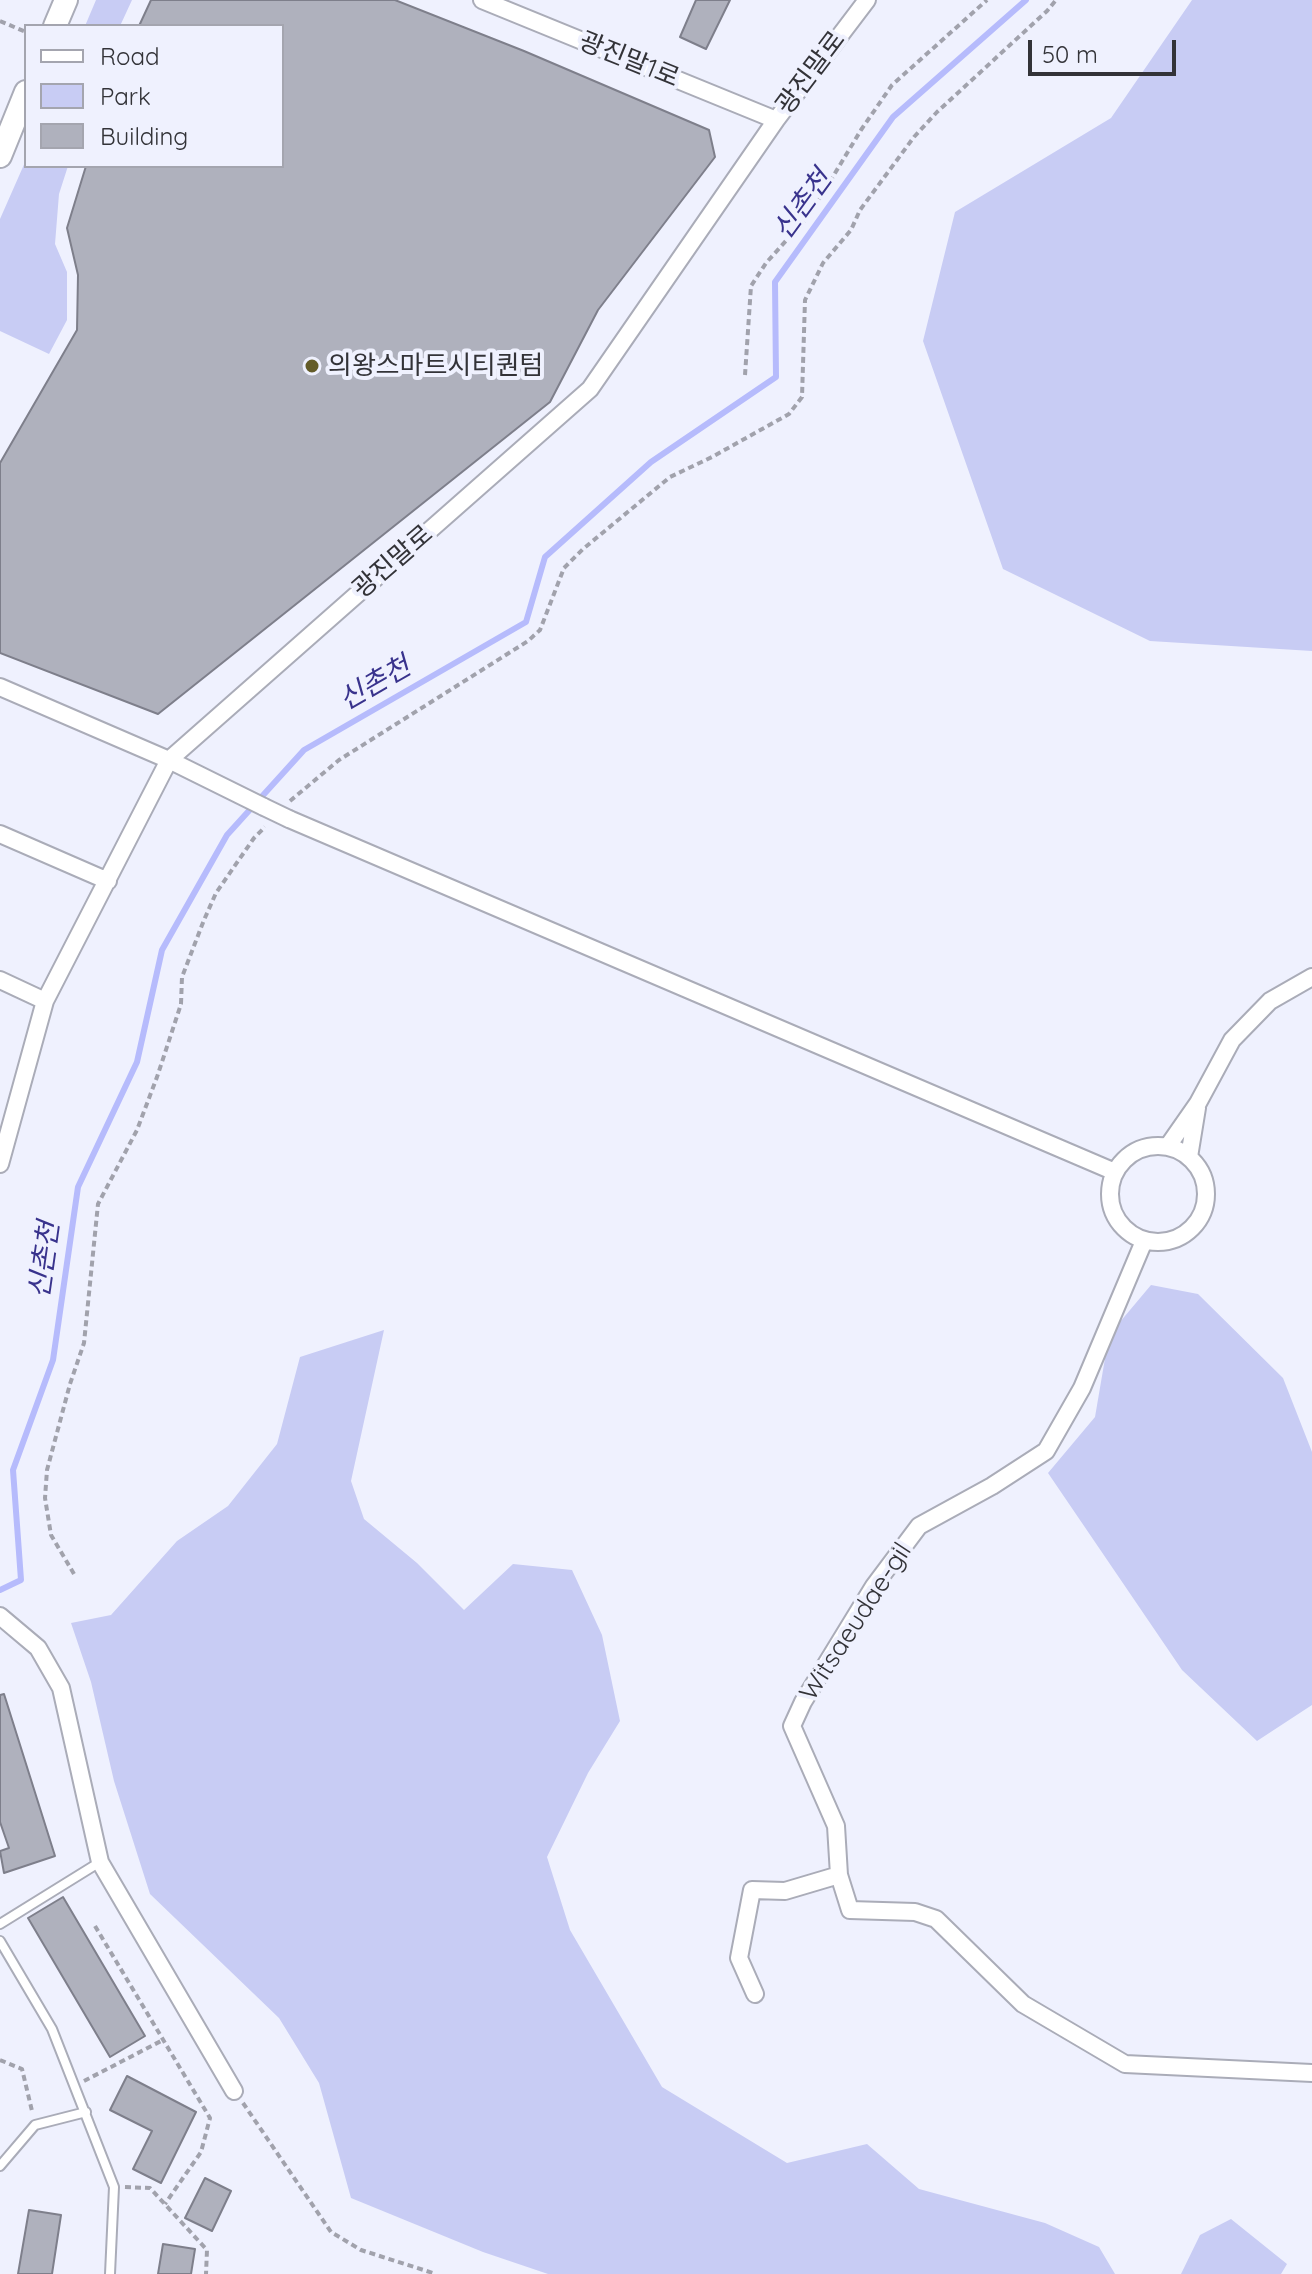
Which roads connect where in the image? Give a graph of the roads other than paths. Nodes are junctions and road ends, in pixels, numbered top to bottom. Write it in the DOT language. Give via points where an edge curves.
graph roads {
  1 [pos="66,0"];
  2 [pos="482,0"];
  3 [pos="867,0"];
  4 [pos="56,24"];
  5 [pos="24,95"];
  6 [pos="7,116"];
  7 [pos="776,120"];
  8 [pos="0,156"];
  9 [pos="0,687"];
  10 [pos="169,760"];
  11 [pos="0,834"];
  12 [pos="108,881"];
  13 [pos="1312,977"];
  14 [pos="0,980"];
  15 [pos="45,1001"];
  16 [pos="1198,1103"];
  17 [pos="1168,1146"];
  18 [pos="1189,1157"];
  19 [pos="0,1164"];
  20 [pos="1115,1172"];
  21 [pos="1144,1241"];
  22 [pos="0,1616"];
  23 [pos="100,1862"];
  24 [pos="839,1875"];
  25 [pos="0,1924"];
  26 [pos="0,1941"];
  27 [pos="755,1994"];
  28 [pos="1312,2073"];
  29 [pos="234,2091"];
  30 [pos="86,2112"];
  31 [pos="0,2166"];
  32 [pos="110,2274"];
  1 -- 4 [label="street"];
  2 -- 7 [label="street, 광진말1로"];
  3 -- 7 [label="street, 광진말로"];
  5 -- 6 [label="street"];
  6 -- 8 [label="street"];
  7 -- 10 [label="street, 광진말로" via="590,389"];
  9 -- 10 [label="street"];
  10 -- 12 [label="street, 광진말로"];
  10 -- 20 [label="street, bridge" via="282,814"];
  11 -- 12 [label="street"];
  12 -- 15 [label="street, 광진말로"];
  13 -- 16 [label="street" via="1270,1001 1232,1040"];
  14 -- 15 [label="street"];
  15 -- 19 [label="street, 광진말로"];
  16 -- 17 [label="street"];
  16 -- 18 [label="street"];
  17 -- 18 [label="street"];
  17 -- 20 [label="street" via="1137,1150"];
  18 -- 21 [label="street" via="1204,1178 1207,1194 1196,1225 1169,1242"];
  20 -- 21 [label="street" via="1110,1187 1115,1217"];
  21 -- 24 [label="street, Witsaeudae-gil" via="1082,1388 1046,1451 919,1526 874,1586 803,1702 792,1726 836,1826"];
  22 -- 23 [label="street" via="38,1648 61,1688"];
  23 -- 25 [label="lane"];
  23 -- 29 [label="street"];
  24 -- 27 [label="street" via="785,1891 752,1890 739,1958"];
  24 -- 28 [label="street, Witsaeudae-gil" via="850,1910 915,1912 936,1919 1023,2004 1125,2064"];
  26 -- 30 [label="lane" via="52,2029"];
  30 -- 31 [label="lane" via="35,2125"];
  30 -- 32 [label="lane" via="114,2187"];
}
